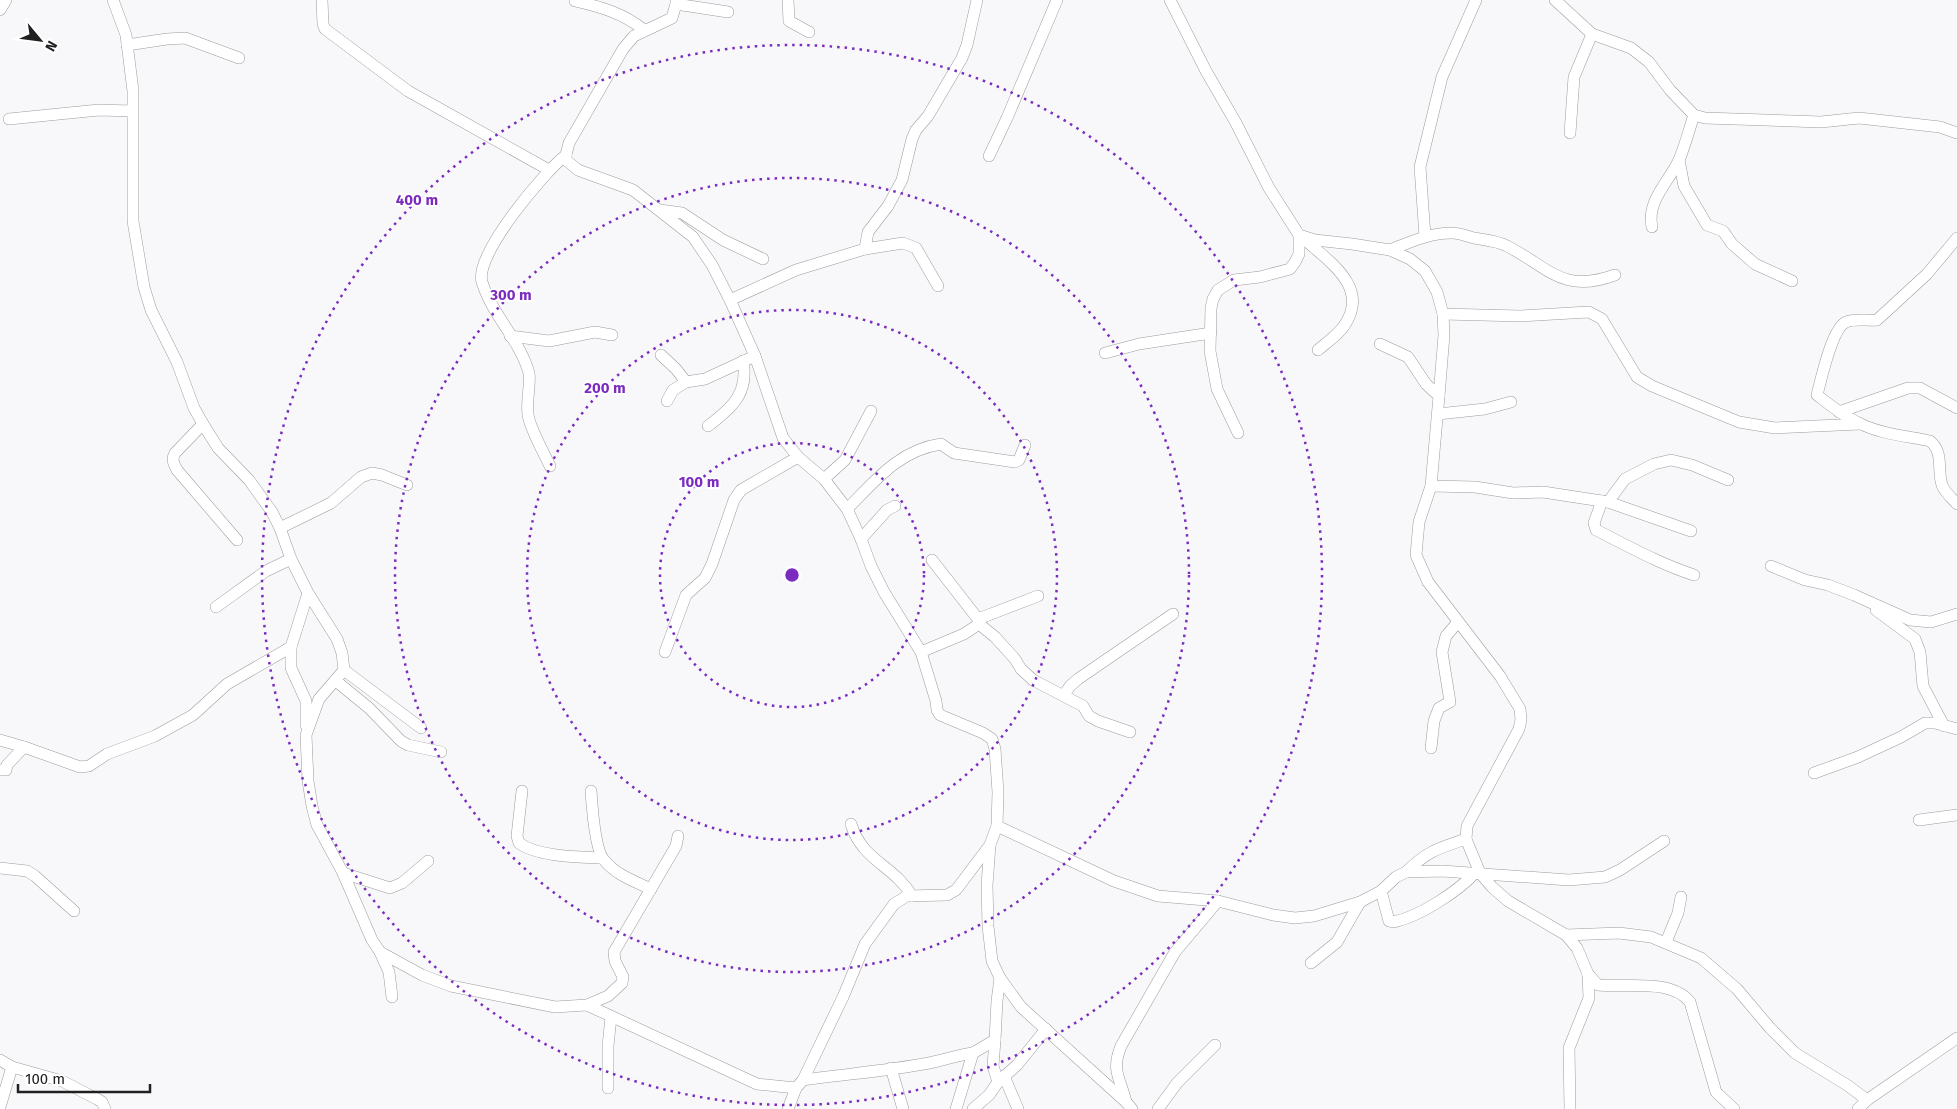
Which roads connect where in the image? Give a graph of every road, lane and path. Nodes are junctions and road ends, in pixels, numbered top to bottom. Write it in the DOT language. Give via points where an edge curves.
graph roads {
  1 [pos="6,0"];
  2 [pos="113,0"];
  3 [pos="322,0"];
  4 [pos="788,0"];
  5 [pos="977,0"];
  6 [pos="1057,0"];
  7 [pos="1170,0"];
  8 [pos="1476,0"];
  9 [pos="1556,0"];
  10 [pos="575,1"];
  11 [pos="676,2"];
  12 [pos="0,10"];
  13 [pos="728,12"];
  14 [pos="644,30"];
  15 [pos="809,32"];
  16 [pos="1592,34"];
  17 [pos="127,45"];
  18 [pos="239,58"];
  19 [pos="132,112"];
  20 [pos="1694,115"];
  21 [pos="9,119"];
  22 [pos="1570,133"];
  23 [pos="1957,133"];
  24 [pos="566,155"];
  25 [pos="989,156"];
  26 [pos="1679,160"];
  27 [pos="549,170"];
  28 [pos="660,210"];
  29 [pos="1652,227"];
  30 [pos="1300,235"];
  31 [pos="1425,236"];
  32 [pos="1957,238"];
  33 [pos="865,249"];
  34 [pos="1390,250"];
  35 [pos="763,259"];
  36 [pos="1615,275"];
  37 [pos="1792,281"];
  38 [pos="938,286"];
  39 [pos="730,300"];
  40 [pos="1443,314"];
  41 [pos="1210,333"];
  42 [pos="510,336"];
  43 [pos="612,336"];
  44 [pos="1380,344"];
  45 [pos="1318,350"];
  46 [pos="1105,353"];
  47 [pos="661,355"];
  48 [pos="755,356"];
  49 [pos="743,361"];
  50 [pos="686,382"];
  51 [pos="1439,396"];
  52 [pos="667,401"];
  53 [pos="1511,402"];
  54 [pos="1957,408"];
  55 [pos="871,412"];
  56 [pos="1839,412"];
  57 [pos="1438,414"];
  58 [pos="203,424"];
  59 [pos="1860,424"];
  60 [pos="708,426"];
  61 [pos="1238,433"];
  62 [pos="1025,445"];
  63 [pos="798,457"];
  64 [pos="550,466"];
  65 [pos="824,479"];
  66 [pos="1728,480"];
  67 [pos="407,485"];
  68 [pos="1431,486"];
  69 [pos="1605,502"];
  70 [pos="1957,504"];
  71 [pos="895,506"];
  72 [pos="847,509"];
  73 [pos="280,528"];
  74 [pos="1691,531"];
  75 [pos="861,539"];
  76 [pos="238,540"];
  77 [pos="291,558"];
  78 [pos="932,560"];
  79 [pos="1771,566"];
  80 [pos="1694,575"];
  81 [pos="308,593"];
  82 [pos="1854,595"];
  83 [pos="1038,596"];
  84 [pos="216,607"];
  85 [pos="1174,614"];
  86 [pos="1957,614"];
  87 [pos="979,621"];
  88 [pos="1458,622"];
  89 [pos="291,647"];
  90 [pos="665,652"];
  91 [pos="921,652"];
  92 [pos="344,670"];
  93 [pos="336,681"];
  94 [pos="1064,695"];
  95 [pos="1944,726"];
  96 [pos="422,728"];
  97 [pos="1957,729"];
  98 [pos="1130,732"];
  99 [pos="306,735"];
  100 [pos="0,740"];
  101 [pos="24,747"];
  102 [pos="1431,748"];
  103 [pos="441,752"];
  104 [pos="0,770"];
  105 [pos="1814,773"];
  106 [pos="522,791"];
  107 [pos="591,791"];
  108 [pos="1957,815"];
  109 [pos="1919,820"];
  110 [pos="851,824"];
  111 [pos="997,826"];
  112 [pos="678,836"];
  113 [pos="1466,839"];
  114 [pos="1664,841"];
  115 [pos="990,845"];
  116 [pos="602,858"];
  117 [pos="428,862"];
  118 [pos="0,868"];
  119 [pos="1406,872"];
  120 [pos="343,873"];
  121 [pos="1478,873"];
  122 [pos="651,889"];
  123 [pos="1381,891"];
  124 [pos="912,896"];
  125 [pos="1681,896"];
  126 [pos="1218,901"];
  127 [pos="1360,902"];
  128 [pos="74,911"];
  129 [pos="1566,935"];
  130 [pos="1666,942"];
  131 [pos="380,952"];
  132 [pos="1312,963"];
  133 [pos="1588,974"];
  134 [pos="1000,978"];
  135 [pos="392,997"];
  136 [pos="587,1005"];
  137 [pos="611,1017"];
  138 [pos="1046,1029"];
  139 [pos="1957,1038"];
  140 [pos="995,1040"];
  141 [pos="1215,1045"];
  142 [pos="973,1053"];
  143 [pos="0,1060"];
  144 [pos="12,1067"];
  145 [pos="891,1068"];
  146 [pos="1001,1079"];
  147 [pos="800,1084"];
  148 [pos="608,1088"];
  149 [pos="1867,1100"];
  150 [pos="1129,1105"];
  151 [pos="0,1107"];
  152 [pos="106,1109"];
  153 [pos="788,1109"];
  154 [pos="903,1109"];
  155 [pos="956,1109"];
  156 [pos="973,1109"];
  157 [pos="1018,1109"];
  158 [pos="1158,1109"];
  159 [pos="1570,1109"];
  160 [pos="1734,1109"];
  161 [pos="1858,1109"];
  1 -- 12 [label="street"];
  2 -- 17 [label="street"];
  3 -- 27 [label="street" via="325,29 408,91"];
  4 -- 15 [label="street" via="789,21"];
  5 -- 33 [label="street" via="962,58 928,116 916,130 902,180 888,206 868,232"];
  6 -- 25 [label="street"];
  7 -- 30 [label="street" via="1269,188"];
  8 -- 31 [label="street" via="1442,77 1420,167"];
  9 -- 16 [label="street"];
  10 -- 14 [label="street" via="608,8"];
  11 -- 13 [label="street"];
  11 -- 14 [label="street" via="672,18"];
  14 -- 24 [label="street" via="623,49 569,142"];
  16 -- 20 [label="street" via="1631,48 1649,62"];
  16 -- 22 [label="street" via="1574,77"];
  17 -- 18 [label="street" via="185,38"];
  17 -- 19 [label="street" via="133,91"];
  19 -- 21 [label="street" via="99,110"];
  19 -- 58 [label="street" via="133,221 144,287 151,310"];
  20 -- 23 [label="street" via="1821,122 1859,118"];
  20 -- 26 [label="street"];
  24 -- 27 [label="street"];
  24 -- 28 [label="street" via="566,160 578,170 633,190"];
  26 -- 29 [label="street" via="1654,203 1650,218"];
  26 -- 37 [label="street" via="1684,186 1707,225 1723,231 1732,244 1755,264"];
  27 -- 42 [label="street" via="523,201 483,263 481,280"];
  28 -- 35 [label="street" via="682,213 723,240"];
  28 -- 39 [label="street" via="693,237"];
  30 -- 34 [label="street"];
  30 -- 41 [label="street" via="1299,254 1290,269 1234,280 1218,290 1211,308"];
  30 -- 45 [label="street" via="1350,284 1352,308 1343,328"];
  31 -- 34 [label="street"];
  31 -- 36 [label="street" via="1454,232 1506,245 1556,277 1568,280 1584,283"];
  32 -- 56 [label="street" via="1927,274 1877,320 1846,321 1839,326 1817,395"];
  33 -- 38 [label="street" via="903,243 916,248"];
  33 -- 39 [label="street" via="796,270"];
  34 -- 40 [label="street" via="1410,259 1425,271 1437,292"];
  39 -- 48 [label="street"];
  40 -- 51 [label="street"];
  40 -- 59 [label="street" via="1520,316 1589,312 1602,319 1636,377 1652,386 1740,422 1775,428"];
  41 -- 46 [label="street"];
  41 -- 61 [label="street" via="1217,389"];
  42 -- 43 [label="street" via="549,341 594,332"];
  42 -- 64 [label="street" via="530,375 528,416"];
  44 -- 51 [label="street" via="1408,357 1426,384"];
  47 -- 50 [label="street"];
  48 -- 49 [label="street"];
  48 -- 63 [label="street" via="783,438"];
  49 -- 50 [label="street" via="705,379"];
  49 -- 60 [label="street" via="746,373 744,386 726,413"];
  50 -- 52 [label="street" via="673,390"];
  51 -- 57 [label="street"];
  53 -- 57 [label="street" via="1485,409"];
  54 -- 56 [label="street" via="1920,388 1908,388"];
  55 -- 65 [label="street" via="845,460"];
  56 -- 59 [label="street"];
  57 -- 68 [label="street"];
  58 -- 73 [label="street" via="218,448 249,480"];
  58 -- 76 [label="street" via="174,453 173,463"];
  59 -- 70 [label="street" via="1936,445 1941,483"];
  62 -- 72 [label="street" via="1015,462 954,453 941,444 928,446 893,463"];
  63 -- 65 [label="street"];
  63 -- 90 [label="street" via="741,490 734,500 712,564 705,578 686,595"];
  65 -- 72 [label="street"];
  66 -- 69 [label="street" via="1671,460 1654,464 1626,479"];
  67 -- 73 [label="street" via="382,475 361,477 331,503"];
  68 -- 69 [label="street" via="1475,487 1513,494 1544,492"];
  68 -- 88 [label="street" via="1419,522 1416,555 1428,582"];
  69 -- 74 [label="street"];
  69 -- 80 [label="street" via="1594,523 1596,530"];
  71 -- 75 [label="street" via="887,510"];
  72 -- 75 [label="street"];
  73 -- 77 [label="street"];
  75 -- 91 [label="street" via="884,592"];
  77 -- 81 [label="street"];
  77 -- 84 [label="street" via="266,571"];
  78 -- 87 [label="street"];
  79 -- 82 [label="street"];
  81 -- 89 [label="street"];
  81 -- 92 [label="street" via="337,640"];
  82 -- 86 [label="street" via="1910,620 1931,622"];
  82 -- 95 [label="street" via="1915,639 1920,652 1923,686"];
  83 -- 87 [label="street"];
  85 -- 94 [label="street" via="1078,679"];
  87 -- 91 [label="street" via="964,634"];
  87 -- 94 [label="street" via="1033,680"];
  88 -- 102 [label="street" via="1446,636 1442,652 1450,702 1440,708 1434,721"];
  88 -- 113 [label="street" via="1500,676 1520,709 1521,720 1467,826"];
  89 -- 99 [label="street" via="291,668 306,700"];
  89 -- 101 [label="street" via="227,684 193,715 155,736 107,754 89,766 80,767"];
  91 -- 111 [label="street" via="940,716 992,739 998,792"];
  92 -- 93 [label="street"];
  92 -- 96 [label="street"];
  93 -- 99 [label="street" via="319,699"];
  93 -- 103 [label="street" via="369,708 401,741"];
  94 -- 98 [label="street" via="1083,706 1089,716"];
  95 -- 97 [label="street"];
  95 -- 105 [label="street" via="1925,723 1858,757"];
  99 -- 120 [label="street" via="308,781 317,825"];
  100 -- 101 [label="street"];
  101 -- 104 [label="street" via="7,764 6,770"];
  106 -- 116 [label="street" via="519,843 538,851"];
  107 -- 116 [label="street"];
  108 -- 109 [label="street"];
  110 -- 124 [label="street" via="864,850 907,886"];
  111 -- 115 [label="street"];
  111 -- 126 [label="street" via="1136,889 1158,896"];
  112 -- 122 [label="street" via="676,846"];
  113 -- 119 [label="street" via="1434,849"];
  113 -- 121 [label="street"];
  114 -- 121 [label="street" via="1605,876 1569,880"];
  115 -- 124 [label="street" via="956,890 947,895"];
  115 -- 134 [label="street" via="988,926 992,961"];
  116 -- 122 [label="street" via="613,869"];
  117 -- 120 [label="street" via="402,883 390,888"];
  118 -- 128 [label="street" via="27,871"];
  119 -- 121 [label="street"];
  119 -- 123 [label="street"];
  120 -- 131 [label="street"];
  121 -- 123 [label="street" via="1430,907 1393,922 1389,921"];
  121 -- 129 [label="street" via="1508,901"];
  122 -- 136 [label="street" via="614,952 622,983 608,996"];
  123 -- 127 [label="street"];
  124 -- 147 [label="street" via="894,904 865,944"];
  125 -- 130 [label="street"];
  126 -- 127 [label="street" via="1295,918 1314,916"];
  126 -- 150 [label="street" via="1175,952 1121,1046 1116,1070"];
  127 -- 132 [label="street" via="1337,942"];
  129 -- 130 [label="street" via="1619,933"];
  129 -- 133 [label="street" via="1577,948"];
  130 -- 149 [label="street" via="1701,958 1737,990 1796,1053"];
  131 -- 135 [label="street" via="389,972"];
  131 -- 136 [label="street" via="422,975 451,986 555,1007"];
  133 -- 159 [label="street" via="1589,998 1569,1048"];
  133 -- 160 [label="street" via="1598,985 1665,986 1684,994 1690,1002 1716,1092"];
  134 -- 138 [label="street" via="1021,1007"];
  134 -- 140 [label="street"];
  136 -- 137 [label="street"];
  137 -- 147 [label="street" via="757,1084"];
  137 -- 148 [label="street"];
  138 -- 146 [label="street" via="1017,1065"];
  138 -- 150 [label="street"];
  139 -- 149 [label="street"];
  140 -- 142 [label="street"];
  140 -- 146 [label="street" via="994,1066"];
  141 -- 158 [label="street" via="1177,1083"];
  142 -- 145 [label="street"];
  142 -- 155 [label="street"];
  143 -- 144 [label="street"];
  144 -- 151 [label="street"];
  144 -- 152 [label="street" via="62,1081 98,1099"];
  145 -- 147 [label="street"];
  145 -- 154 [label="street"];
  146 -- 156 [label="street"];
  146 -- 157 [label="street"];
  147 -- 153 [label="street"];
  149 -- 161 [label="street"];
}
